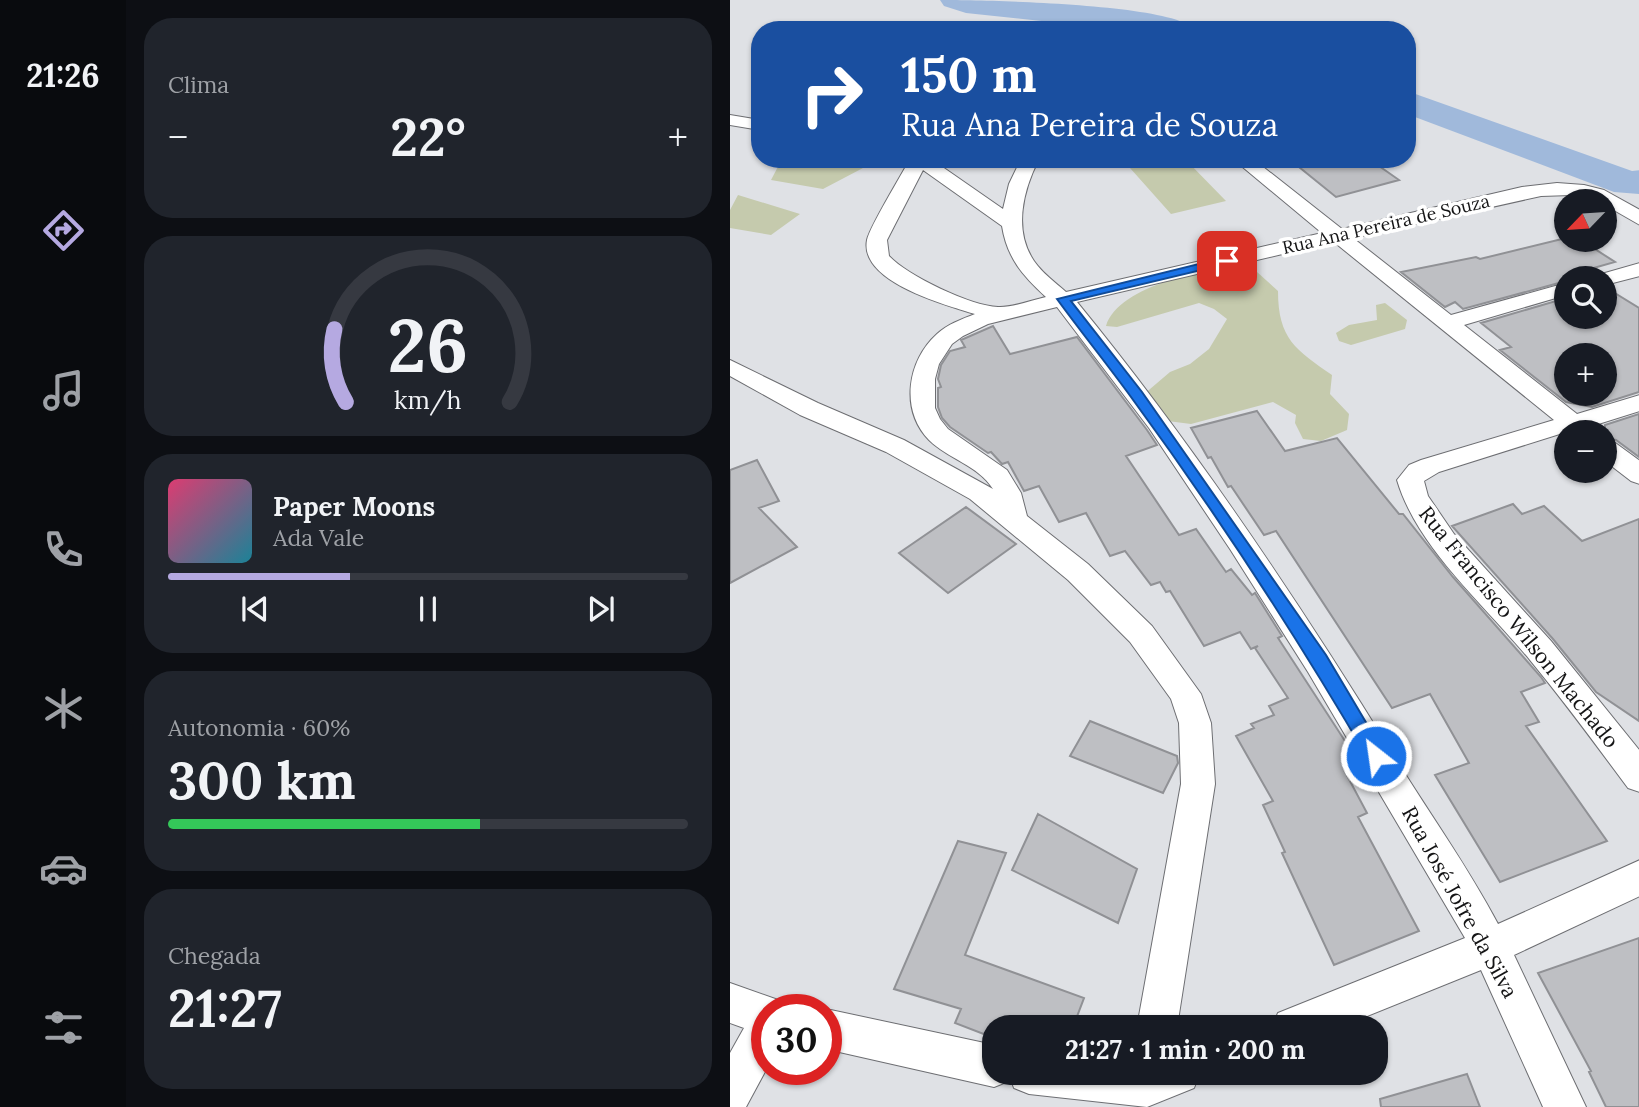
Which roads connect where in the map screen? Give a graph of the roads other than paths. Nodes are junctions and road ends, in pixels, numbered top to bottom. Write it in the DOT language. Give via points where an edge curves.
graph roads {
  1 [pos="730,120"];
  2 [pos="751,124"];
  3 [pos="914,168"];
  4 [pos="932,168"];
  5 [pos="1025,168"];
  6 [pos="1254,168"];
  7 [pos="1639,219"];
  8 [pos="1011,223"];
  9 [pos="1336,235"];
  10 [pos="1639,269"];
  11 [pos="1617,275"];
  12 [pos="1554,292"];
  13 [pos="1063,299"];
  14 [pos="962,302"];
  15 [pos="1000,315"];
  16 [pos="1445,323"];
  17 [pos="954,331"];
  18 [pos="730,367"];
  19 [pos="1639,403"];
  20 [pos="1569,420"];
  21 [pos="1598,420"];
  22 [pos="1554,435"];
  23 [pos="1617,458"];
  24 [pos="1639,475"];
  25 [pos="1014,520"];
  26 [pos="1639,777"];
  27 [pos="1639,877"];
  28 [pos="1490,947"];
  29 [pos="730,1003"];
  30 [pos="751,1010"];
  31 [pos="1159,1015"];
  32 [pos="1322,1015"];
  33 [pos="842,1033"];
  34 [pos="751,1056"];
  35 [pos="982,1063"];
  36 [pos="730,1094"];
  37 [pos="1565,1107"];
  1 -- 2 [label="street"];
  3 -- 14 [label="street" via="877,240 879,258 897,275"];
  4 -- 8 [label="street"];
  5 -- 8 [label="street, Rua José Jofre da Silva"];
  6 -- 9 [label="street"];
  7 -- 9 [label="street, Rua Ana Pereira de Souza" via="1604,195 1584,189 1522,193"];
  8 -- 13 [label="street, Rua José Jofre da Silva" via="1013,241 1027,265"];
  9 -- 13 [label="street, Rua Ana Pereira de Souza"];
  9 -- 16 [label="street"];
  10 -- 11 [label="street"];
  12 -- 16 [label="street"];
  13 -- 15 [label="street, Rua Ana Pereira de Souza"];
  13 -- 28 [label="street, Rua José Jofre da Silva" via="1137,395 1320,660"];
  14 -- 15 [label="street"];
  14 -- 17 [label="street"];
  15 -- 17 [label="street, Rua Ana Pereira de Souza"];
  16 -- 20 [label="street"];
  17 -- 25 [label="street" via="922,379 923,405 936,433 1003,480"];
  18 -- 25 [label="street" via="809,409 921,459 979,492"];
  19 -- 21 [label="street"];
  22 -- 26 [label="street, Rua Francisco Wilson Machado" via="1418,471 1412,475 1410,488 1451,549 1540,651"];
  23 -- 24 [label="street"];
  25 -- 31 [label="street" via="1078,572 1141,634 1185,694 1195,723 1198,785"];
  27 -- 28 [label="street"];
  28 -- 32 [label="street"];
  28 -- 37 [label="street, Rua José Jofre da Silva"];
  29 -- 30 [label="street"];
  33 -- 35 [label="street"];
  34 -- 36 [label="street"];
}
